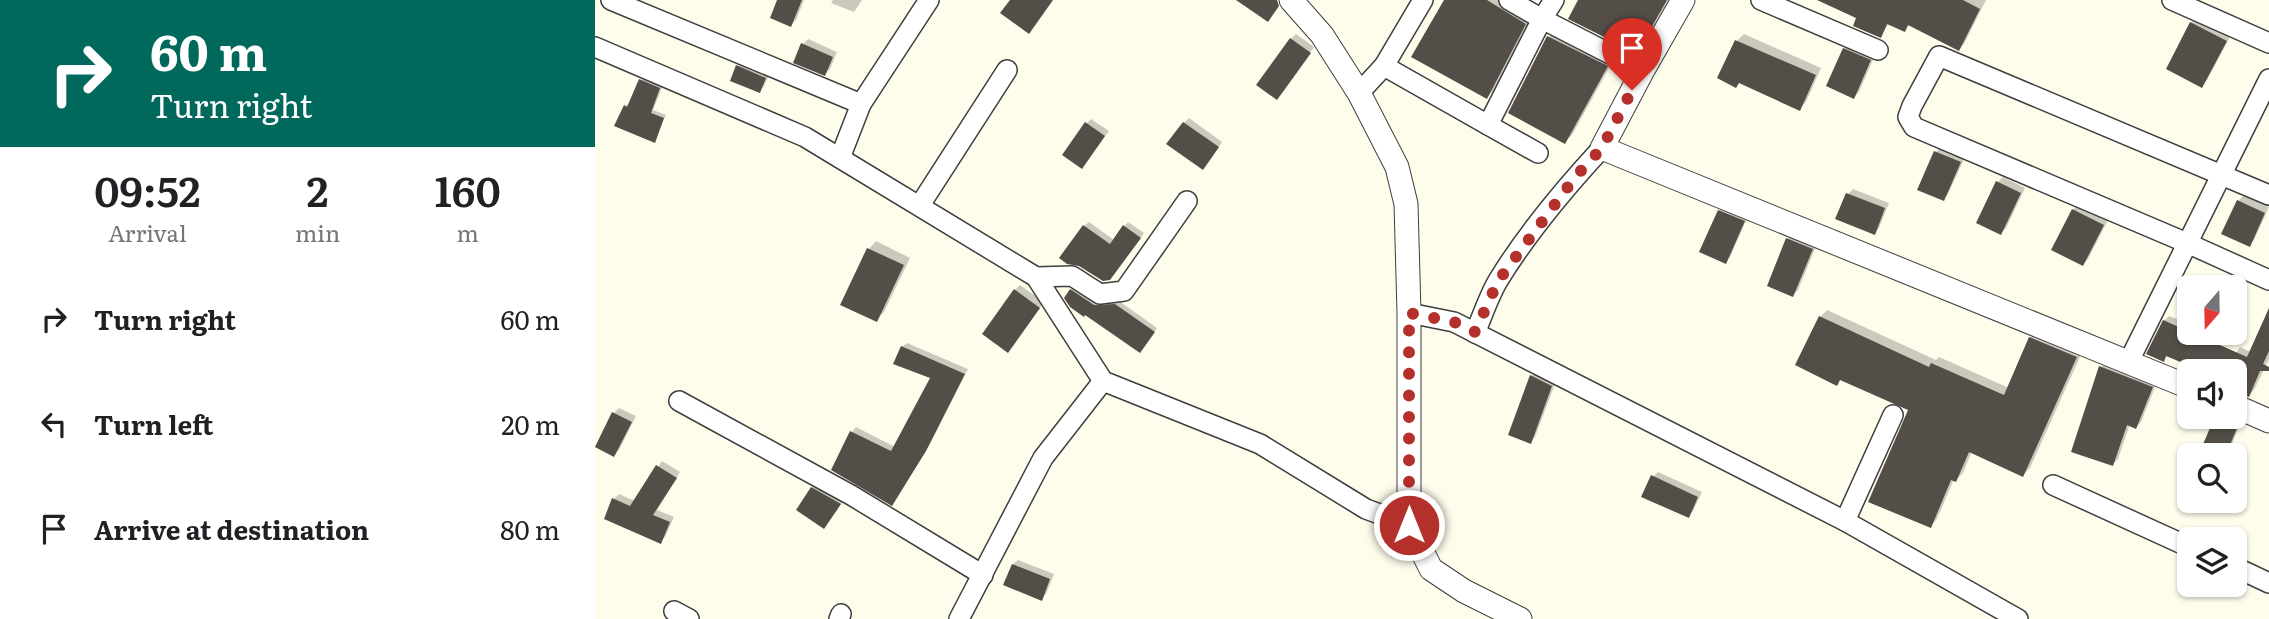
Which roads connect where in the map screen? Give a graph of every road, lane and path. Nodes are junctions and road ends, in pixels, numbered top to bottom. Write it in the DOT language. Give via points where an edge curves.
graph roads {
  1 [pos="611,0"];
  2 [pos="929,0"];
  3 [pos="1291,0"];
  4 [pos="1423,0"];
  5 [pos="1509,0"];
  6 [pos="1554,0"];
  7 [pos="1683,0"];
  8 [pos="1761,0"];
  9 [pos="2172,0"];
  10 [pos="1542,19"];
  11 [pos="2269,44"];
  12 [pos="595,47"];
  13 [pos="1878,50"];
  14 [pos="1620,59"];
  15 [pos="1384,66"];
  16 [pos="1007,70"];
  17 [pos="2269,79"];
  18 [pos="1359,93"];
  19 [pos="860,104"];
  20 [pos="1489,125"];
  21 [pos="1602,148"];
  22 [pos="1538,153"];
  23 [pos="840,158"];
  24 [pos="2220,175"];
  25 [pos="2269,195"];
  26 [pos="1187,201"];
  27 [pos="920,205"];
  28 [pos="2187,243"];
  29 [pos="1036,277"];
  30 [pos="2269,280"];
  31 [pos="1409,313"];
  32 [pos="1475,332"];
  33 [pos="2129,361"];
  34 [pos="1103,381"];
  35 [pos="2177,382"];
  36 [pos="679,401"];
  37 [pos="2247,411"];
  38 [pos="1893,415"];
  39 [pos="2269,421"];
  40 [pos="2053,485"];
  41 [pos="1845,521"];
  42 [pos="1409,525"];
  43 [pos="2177,542"];
  44 [pos="2247,573"];
  45 [pos="983,575"];
  46 [pos="2269,583"];
  47 [pos="959,619"];
  48 [pos="1520,619"];
  49 [pos="2018,619"];
  1 -- 19 [label="street"];
  2 -- 19 [label="street"];
  3 -- 18 [label="street" via="1322,35"];
  4 -- 15 [label="street"];
  5 -- 10 [label="street"];
  6 -- 10 [label="street"];
  7 -- 21 [label="street"];
  8 -- 13 [label="street"];
  9 -- 11 [label="street"];
  10 -- 14 [label="street"];
  10 -- 20 [label="street"];
  12 -- 23 [label="street" via="805,137"];
  15 -- 18 [label="street"];
  15 -- 20 [label="street"];
  16 -- 27 [label="street"];
  17 -- 24 [label="street"];
  18 -- 31 [label="street" via="1397,167 1406,204"];
  19 -- 23 [label="street"];
  20 -- 22 [label="street"];
  21 -- 32 [label="street" via="1522,246 1498,281"];
  21 -- 33 [label="street"];
  23 -- 27 [label="street"];
  24 -- 25 [label="street"];
  24 -- 28 [label="street"];
  24 -- 28 [label="street" via="1939,55 1912,106 1908,117 1914,127"];
  26 -- 29 [label="street" via="1124,291 1100,294 1072,276"];
  27 -- 29 [label="street"];
  28 -- 30 [label="street"];
  28 -- 33 [label="street"];
  29 -- 34 [label="street"];
  31 -- 32 [label="street" via="1454,322"];
  31 -- 42 [label="street"];
  32 -- 41 [label="street"];
  33 -- 35 [label="street"];
  34 -- 42 [label="street" via="1260,444 1366,509"];
  34 -- 45 [label="street" via="1043,458"];
  36 -- 45 [label="street" via="851,495"];
  37 -- 39 [label="street"];
  38 -- 41 [label="street"];
  40 -- 43 [label="street"];
  41 -- 49 [label="street"];
  42 -- 48 [label="street" via="1431,569"];
  44 -- 46 [label="street"];
  45 -- 47 [label="street"];
}
